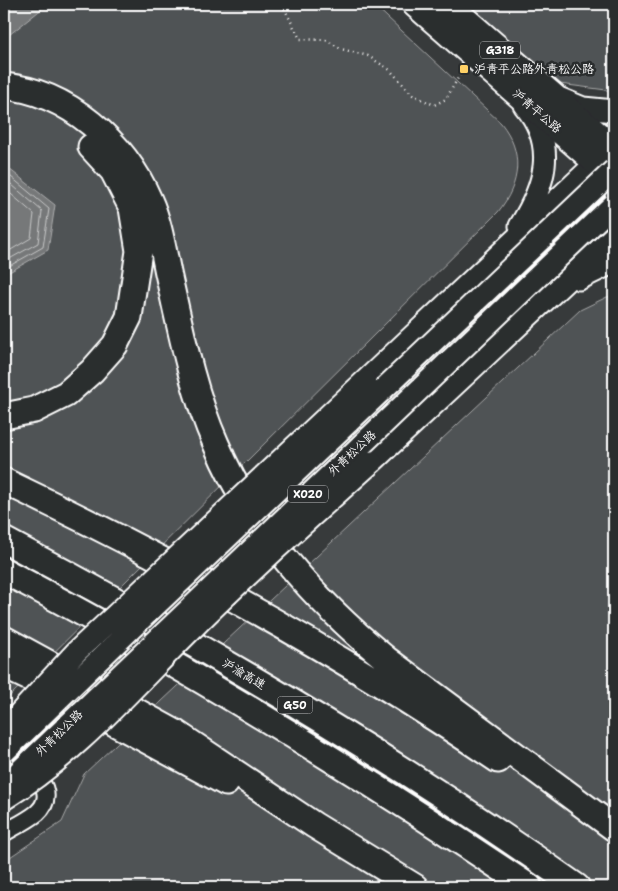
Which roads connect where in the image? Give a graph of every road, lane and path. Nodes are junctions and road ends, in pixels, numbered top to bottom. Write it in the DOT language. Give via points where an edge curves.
graph roads {
  1 [pos="282,4"];
  2 [pos="415,4"];
  3 [pos="447,4"];
  4 [pos="471,53"];
  5 [pos="506,84"];
  6 [pos="4,86"];
  7 [pos="553,96"];
  8 [pos="4,103"];
  9 [pos="614,111"];
  10 [pos="612,166"];
  11 [pos="614,204"];
  12 [pos="614,236"];
  13 [pos="614,262"];
  14 [pos="486,269"];
  15 [pos="555,292"];
  16 [pos="4,416"];
  17 [pos="4,481"];
  18 [pos="4,540"];
  19 [pos="4,571"];
  20 [pos="4,639"];
  21 [pos="4,666"];
  22 [pos="4,730"];
  23 [pos="4,744"];
  24 [pos="4,752"];
  25 [pos="4,786"];
  26 [pos="4,799"];
  27 [pos="314,826"];
  28 [pos="614,828"];
  29 [pos="4,833"];
  30 [pos="614,838"];
  31 [pos="415,887"];
  32 [pos="529,887"];
  33 [pos="577,887"];
  1 -- 4 [label="path" via="300,39 326,40 341,49 368,56 390,70 413,95 426,103 434,105 446,99"];
  2 -- 4 [label="highway, 沪青平公路 / G318"];
  3 -- 7 [label="highway, 沪青平公路 / G318"];
  4 -- 5 [label="highway, 沪青平公路 / G318"];
  5 -- 10 [label="highway, 沪青平公路 / G318"];
  5 -- 14 [label="main road" via="537,125 545,157 543,176 532,208"];
  6 -- 28 [label="highway" via="58,102 95,125 128,161 150,200 198,400 236,487 287,564 324,604 386,659"];
  7 -- 9 [label="main road" via="583,108"];
  7 -- 10 [label="highway, 沪青平公路 / G318"];
  8 -- 16 [label="highway" via="51,116 83,138 113,171 132,208 139,250 129,316 115,346 66,394 34,410"];
  10 -- 14 [label="main road" via="520,237"];
  10 -- 15 [label="main road" via="597,226"];
  10 -- 24 [label="main road, 外青松公路 / X020, bridge"];
  11 -- 25 [label="main road, 外青松公路 / X020, bridge"];
  12 -- 15 [label="main road"];
  13 -- 15 [label="main road"];
  14 -- 22 [label="main road, bridge" via="77,650"];
  15 -- 26 [label="main road, bridge" via="196,625 63,757"];
  17 -- 30 [label="highway" via="251,609 356,670"];
  18 -- 33 [label="highway, 沪渝高速 / G50" via="221,659 460,807"];
  19 -- 32 [label="highway, 沪渝高速 / G50" via="207,682 341,764"];
  20 -- 27 [label="highway" via="176,733"];
  21 -- 27 [label="highway"];
  23 -- 29 [label="street" via="40,779 47,796 38,812"];
  27 -- 31 [label="highway"];
}
